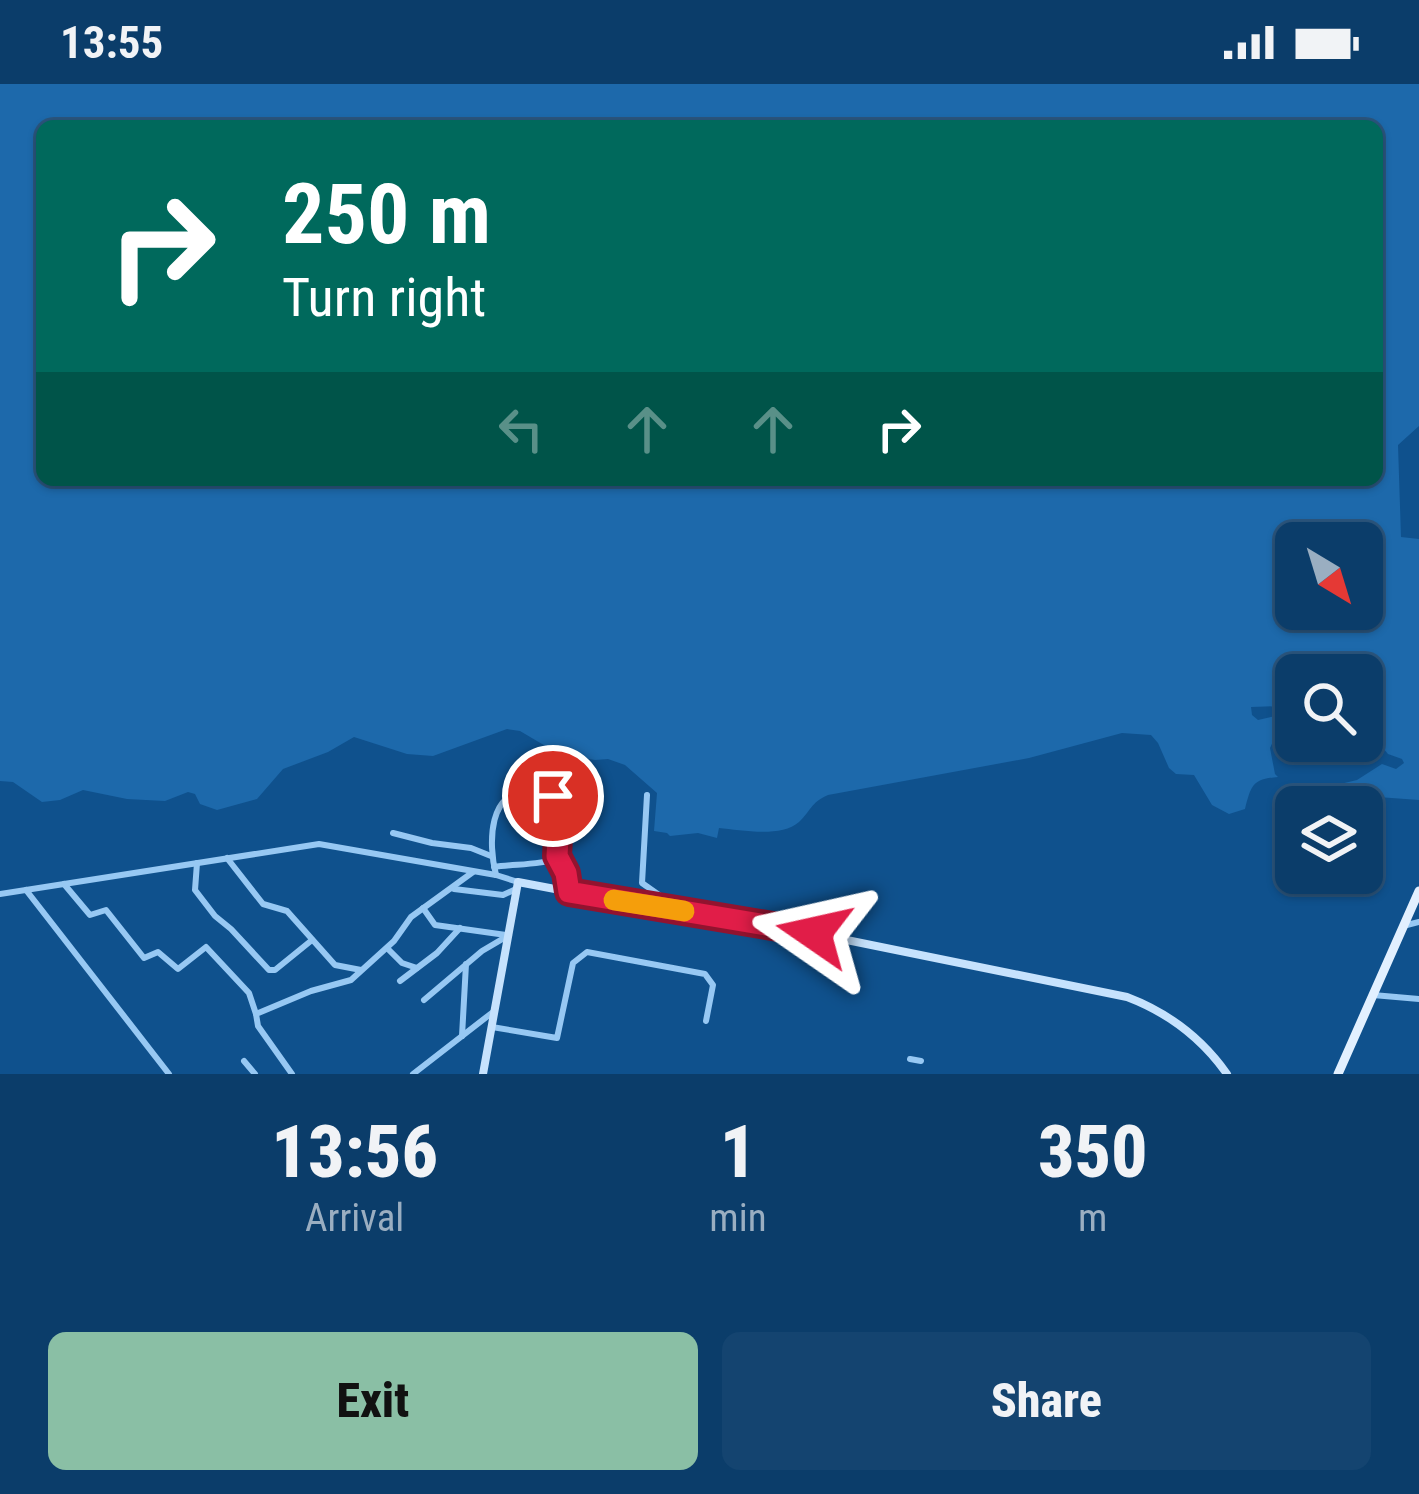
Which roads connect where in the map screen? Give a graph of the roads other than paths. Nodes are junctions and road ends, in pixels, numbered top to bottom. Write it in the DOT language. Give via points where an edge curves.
graph roads {
  1 [pos="647,795"];
  2 [pos="393,832"];
  3 [pos="491,856"];
  4 [pos="227,858"];
  5 [pos="557,859"];
  6 [pos="197,863"];
  7 [pos="495,871"];
  8 [pos="473,872"];
  9 [pos="64,884"];
  10 [pos="518,885"];
  11 [pos="450,889"];
  12 [pos="26,890"];
  13 [pos="1419,890"];
  14 [pos="569,892"];
  15 [pos="0,894"];
  16 [pos="423,908"];
  17 [pos="664,908"];
  18 [pos="1419,922"];
  19 [pos="1403,926"];
  20 [pos="460,928"];
  21 [pos="509,935"];
  22 [pos="312,940"];
  23 [pos="387,948"];
  24 [pos="466,964"];
  25 [pos="417,968"];
  26 [pos="361,970"];
  27 [pos="400,981"];
  28 [pos="1373,995"];
  29 [pos="1419,999"];
  30 [pos="424,1000"];
  31 [pos="495,1010"];
  32 [pos="256,1014"];
  33 [pos="706,1021"];
  34 [pos="492,1027"];
  35 [pos="462,1036"];
  36 [pos="910,1059"];
  37 [pos="244,1061"];
  38 [pos="920,1061"];
  39 [pos="169,1074"];
  40 [pos="255,1074"];
  41 [pos="292,1074"];
  42 [pos="413,1074"];
  43 [pos="483,1074"];
  44 [pos="1227,1074"];
  45 [pos="1338,1074"];
  1 -- 17 [label="street" via="642,883"];
  2 -- 3 [label="street"];
  3 -- 5 [label="street" via="499,805 517,790 558,799"];
  3 -- 7 [label="street"];
  4 -- 6 [label="street"];
  4 -- 8 [label="street" via="319,844"];
  4 -- 22 [label="street" via="263,904 287,911"];
  5 -- 7 [label="street"];
  5 -- 14 [label="street"];
  6 -- 9 [label="street"];
  6 -- 22 [label="street" via="195,890 269,970"];
  7 -- 8 [label="street"];
  7 -- 10 [label="street"];
  8 -- 11 [label="street"];
  9 -- 12 [label="street"];
  9 -- 32 [label="street" via="90,915 106,910 144,958 158,952 178,969 206,947 249,993"];
  10 -- 11 [label="street" via="503,896"];
  10 -- 14 [label="street"];
  10 -- 21 [label="street"];
  11 -- 16 [label="street"];
  12 -- 15 [label="street"];
  12 -- 39 [label="street"];
  13 -- 19 [label="main road"];
  14 -- 17 [label="street"];
  16 -- 20 [label="street" via="435,925"];
  16 -- 23 [label="street"];
  17 -- 44 [label="street" via="1126,997 1186,1028"];
  18 -- 19 [label="street"];
  19 -- 28 [label="main road"];
  20 -- 21 [label="street"];
  20 -- 25 [label="street"];
  21 -- 24 [label="street"];
  21 -- 31 [label="street"];
  22 -- 26 [label="street" via="334,964"];
  23 -- 25 [label="street"];
  23 -- 26 [label="street"];
  24 -- 30 [label="street"];
  24 -- 35 [label="street"];
  25 -- 27 [label="street"];
  26 -- 32 [label="street"];
  28 -- 29 [label="street"];
  28 -- 45 [label="main road"];
  31 -- 34 [label="street"];
  31 -- 35 [label="street"];
  32 -- 41 [label="street"];
  33 -- 34 [label="street" via="713,985 705,974 587,952 573,963 557,1038"];
  34 -- 43 [label="street"];
  35 -- 42 [label="street"];
  36 -- 38 [label="street"];
  37 -- 40 [label="street"];
}
